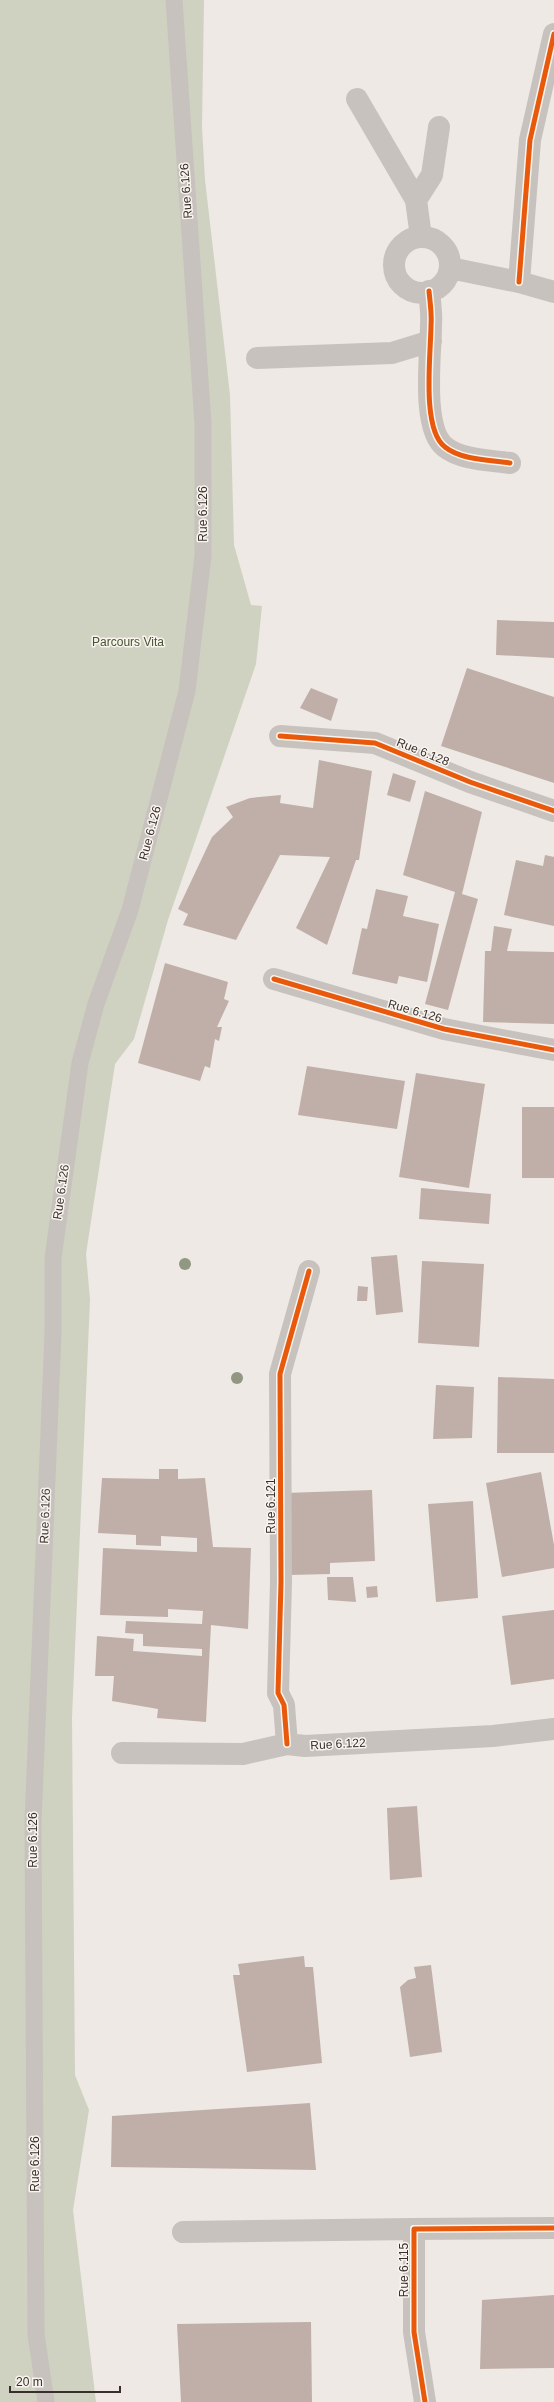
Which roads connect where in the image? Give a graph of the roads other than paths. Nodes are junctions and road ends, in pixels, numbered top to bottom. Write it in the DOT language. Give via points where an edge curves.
graph roads {
  1 [pos="174,0"];
  2 [pos="554,34"];
  3 [pos="357,99"];
  4 [pos="440,127"];
  5 [pos="416,200"];
  6 [pos="421,237"];
  7 [pos="450,268"];
  8 [pos="519,282"];
  9 [pos="429,291"];
  10 [pos="554,292"];
  11 [pos="431,341"];
  12 [pos="257,358"];
  13 [pos="510,463"];
  14 [pos="280,736"];
  15 [pos="554,811"];
  16 [pos="274,979"];
  17 [pos="554,1050"];
  18 [pos="310,1271"];
  19 [pos="554,1729"];
  20 [pos="287,1744"];
  21 [pos="122,1753"];
  22 [pos="554,2228"];
  23 [pos="414,2229"];
  24 [pos="183,2232"];
  25 [pos="46,2402"];
  26 [pos="425,2402"];
  1 -- 25 [label="lane, Rue 6.126" via="203,423 203,556 187,691 130,910 96,1004 80,1062 52,1258 52,1333 33,1822 36,2334"];
  2 -- 8 [label="street" via="530,140"];
  3 -- 5 [label="street"];
  4 -- 5 [label="street" via="432,175"];
  5 -- 6 [label="street"];
  6 -- 7 [label="street" via="432,238 441,244 447,252"];
  6 -- 9 [label="street" via="410,239 401,246 394,266 403,285 413,291"];
  7 -- 8 [label="street"];
  7 -- 9 [label="street" via="443,284"];
  8 -- 10 [label="street"];
  9 -- 11 [label="street"];
  11 -- 12 [label="street" via="392,353"];
  11 -- 13 [label="street" via="430,407 436,436 444,447 457,454"];
  14 -- 15 [label="street, Rue 6.128" via="375,744 470,782"];
  16 -- 17 [label="street, Rue 6.126" via="444,1029"];
  18 -- 20 [label="street, Rue 6.121" via="280,1374 281,1582 278,1693 284,1705"];
  19 -- 20 [label="street, Rue 6.122" via="493,1736 305,1746"];
  20 -- 21 [label="street, Rue 6.122" via="243,1754"];
  22 -- 23 [label="street, Rue 6.115"];
  23 -- 24 [label="street"];
  23 -- 26 [label="street, Rue 6.115" via="414,2332"];
}
